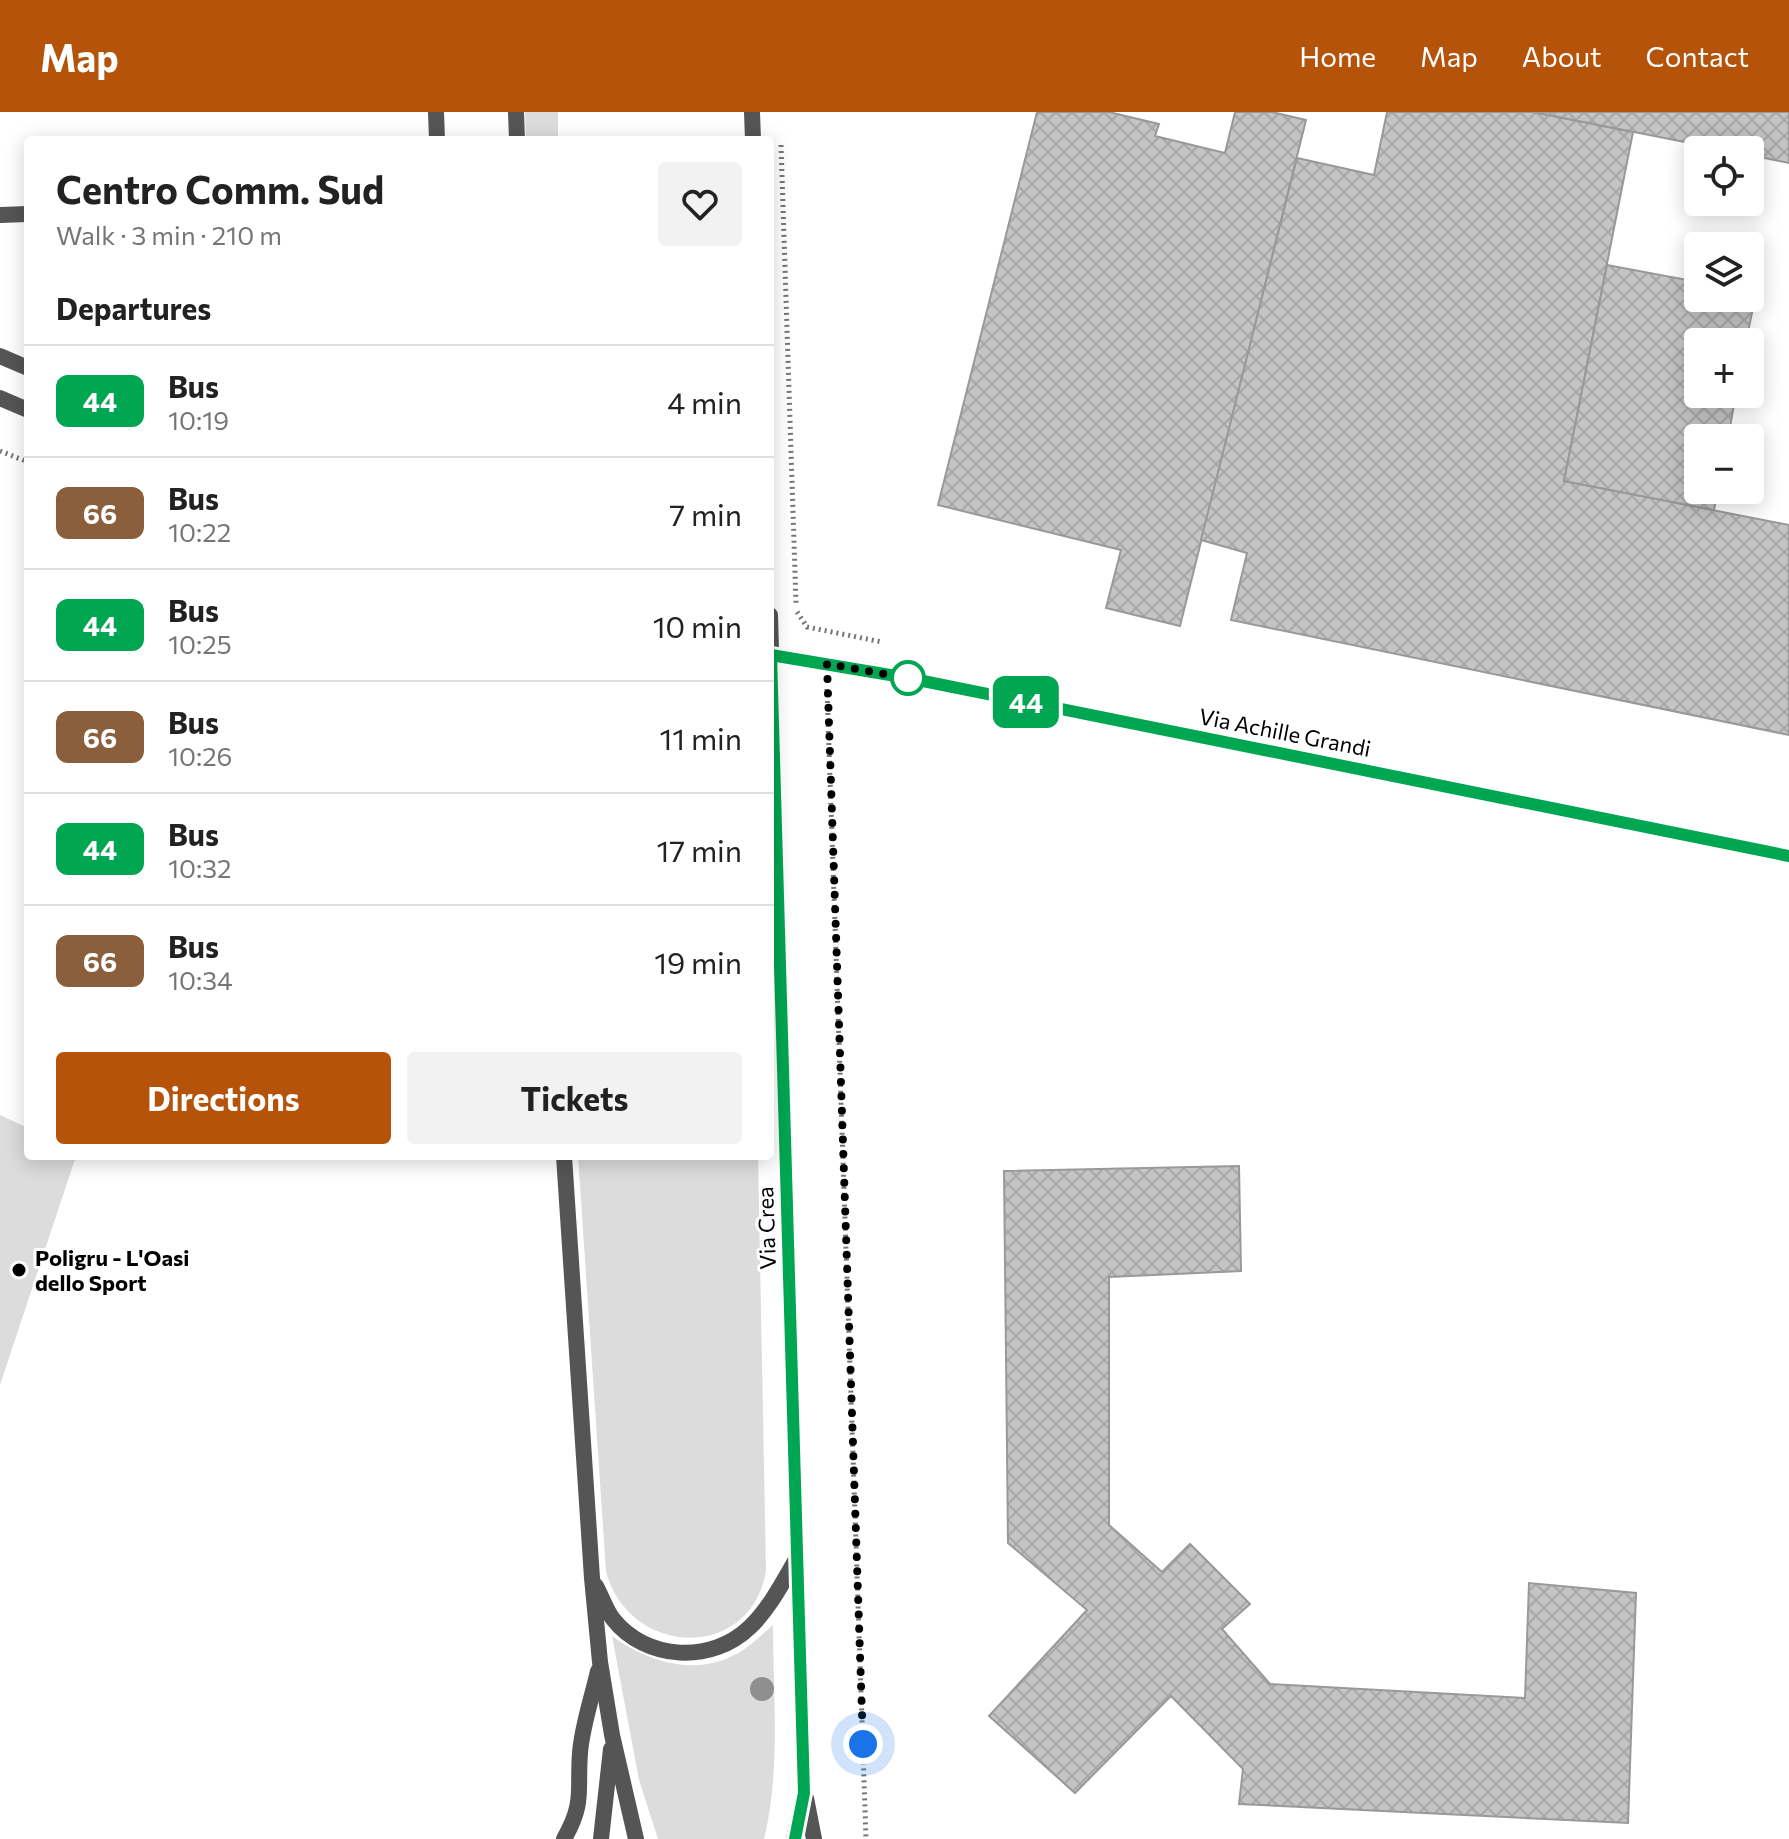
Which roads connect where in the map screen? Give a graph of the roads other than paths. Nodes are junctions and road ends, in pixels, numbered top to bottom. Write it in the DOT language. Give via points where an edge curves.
graph roads {
  1 [pos="436,112"];
  2 [pos="516,112"];
  3 [pos="752,112"];
  4 [pos="437,136"];
  5 [pos="517,136"];
  6 [pos="753,136"];
  7 [pos="24,214"];
  8 [pos="0,215"];
  9 [pos="0,356"];
  10 [pos="24,366"];
  11 [pos="0,398"];
  12 [pos="24,408"];
  13 [pos="774,656"];
  14 [pos="774,776"];
  15 [pos="1789,856"];
  16 [pos="774,1010"];
  17 [pos="782,1019"];
  18 [pos="564,1160"];
  19 [pos="799,1555"];
  20 [pos="592,1578"];
  21 [pos="600,1662"];
  22 [pos="612,1735"];
  23 [pos="804,1793"];
  24 [pos="564,1839"];
  25 [pos="601,1839"];
  26 [pos="636,1839"];
  27 [pos="794,1839"];
  28 [pos="814,1839"];
  1 -- 4 [label="street"];
  2 -- 5 [label="street"];
  3 -- 6 [label="street"];
  7 -- 8 [label="street"];
  9 -- 10 [label="street"];
  11 -- 12 [label="street"];
  13 -- 15 [label="street, Via Achille Grandi"];
  14 -- 17 [label="street, Via Crea"];
  16 -- 17 [label="street"];
  17 -- 19 [label="street, Via Crea"];
  18 -- 20 [label="street"];
  19 -- 20 [label="street" via="749,1628 729,1643 694,1654 652,1648 631,1634 614,1619"];
  19 -- 23 [label="street, Via Crea"];
  20 -- 21 [label="street"];
  21 -- 22 [label="street"];
  21 -- 24 [label="street" via="580,1752 577,1814"];
  22 -- 25 [label="street"];
  22 -- 26 [label="street"];
  23 -- 27 [label="street, Via Crea"];
  23 -- 28 [label="street"];
}
